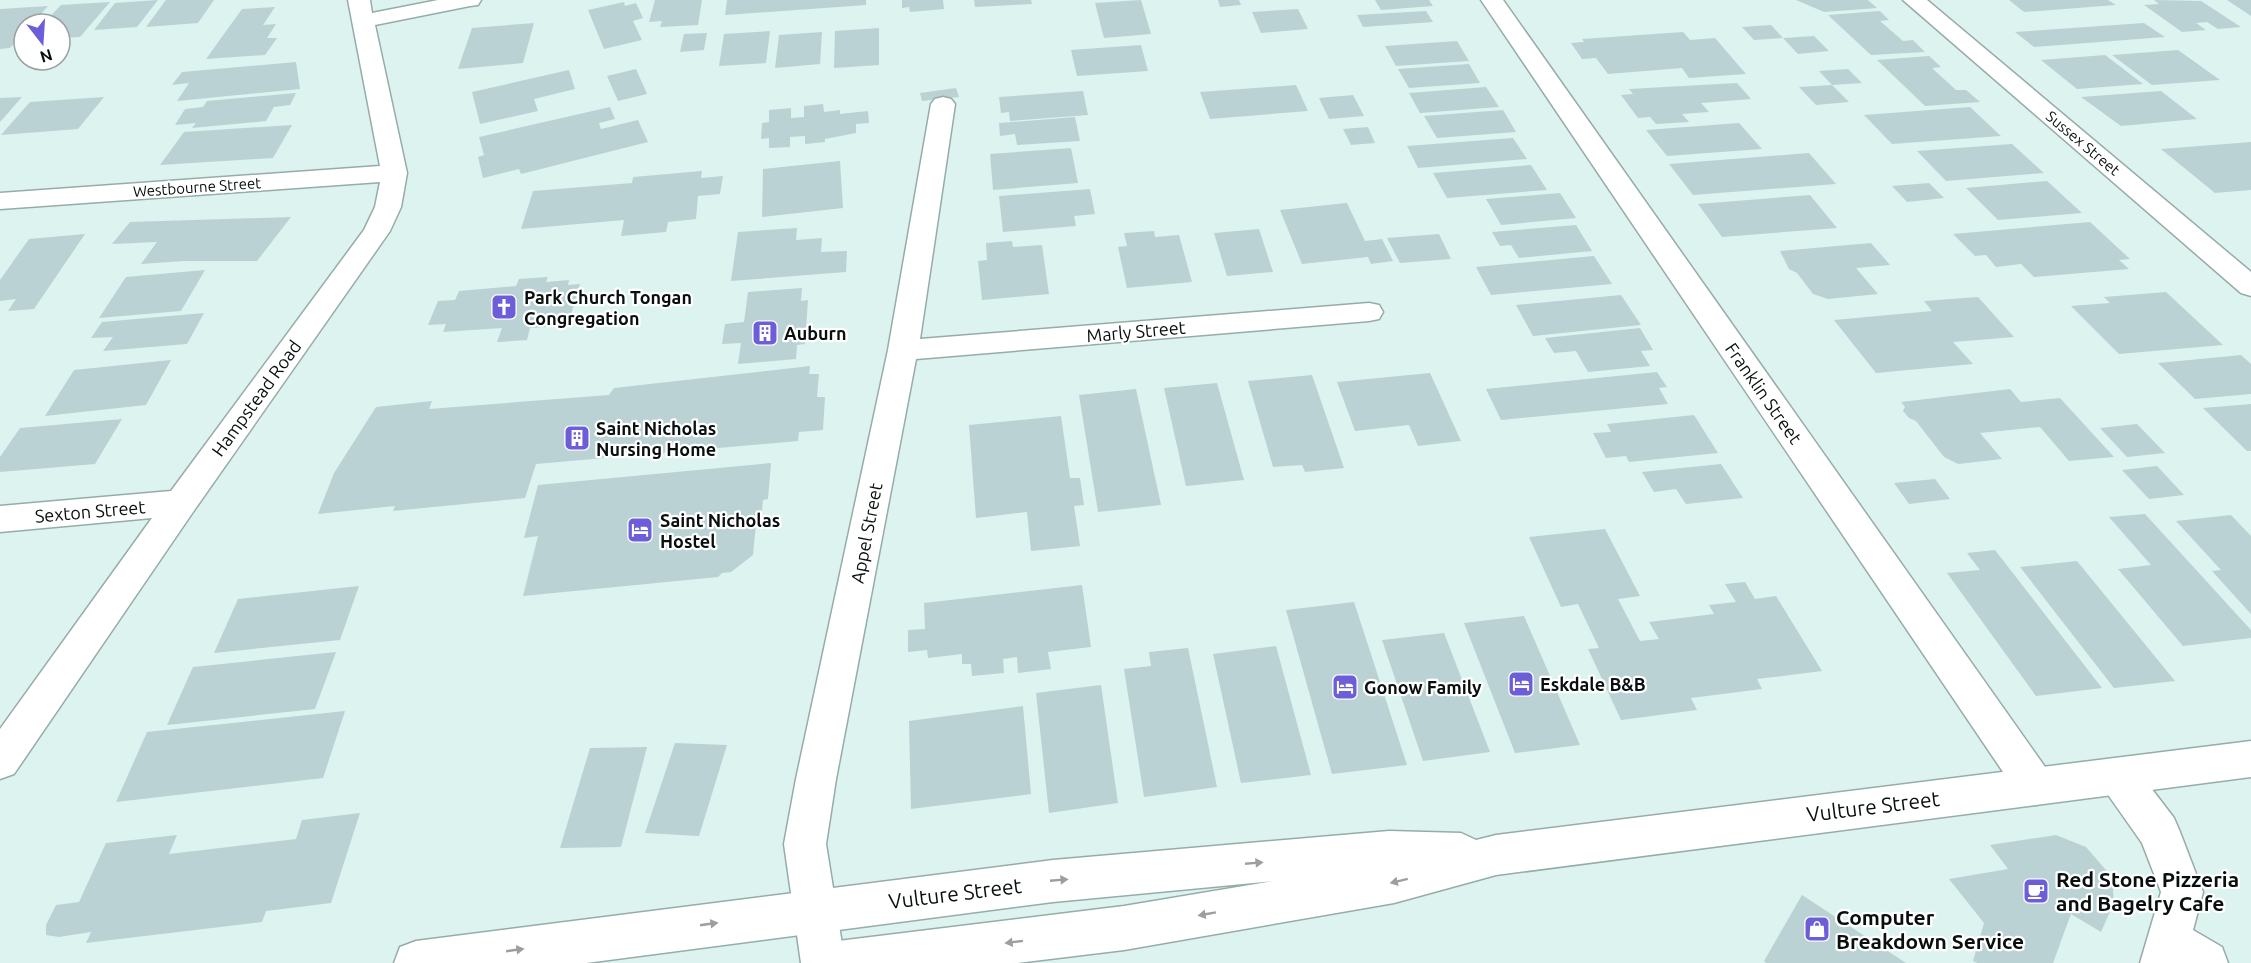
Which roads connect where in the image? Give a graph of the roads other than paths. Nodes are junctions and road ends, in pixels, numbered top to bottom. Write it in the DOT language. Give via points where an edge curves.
graph roads {
  1 [pos="470,0"];
  2 [pos="1492,0"];
  3 [pos="1914,0"];
  4 [pos="362,10"];
  5 [pos="943,104"];
  6 [pos="394,173"];
  7 [pos="0,201"];
  8 [pos="2251,287"];
  9 [pos="1369,312"];
  10 [pos="903,350"];
  11 [pos="181,503"];
  12 [pos="0,519"];
  13 [pos="2251,759"];
  14 [pos="0,761"];
  15 [pos="2118,776"];
  16 [pos="2036,787"];
  17 [pos="1496,855"];
  18 [pos="814,910"];
  19 [pos="2166,952"];
  20 [pos="416,963"];
  21 [pos="823,963"];
  22 [pos="838,963"];
  23 [pos="2206,963"];
  1 -- 4 [label="street"];
  2 -- 16 [label="street, Franklin Street"];
  3 -- 8 [label="street, Sussex Street"];
  4 -- 6 [label="street, Hampstead Road"];
  5 -- 10 [label="street, Appel Street"];
  6 -- 7 [label="street, Westbourne Street"];
  6 -- 11 [label="street, Hampstead Road" via="388,207 377,231"];
  9 -- 10 [label="street, Marly Street"];
  10 -- 18 [label="street, Appel Street" via="805,844"];
  11 -- 12 [label="street, Sexton Street"];
  11 -- 14 [label="street, Hampstead Road"];
  13 -- 15 [label="street, Vulture Street"];
  15 -- 16 [label="street, Vulture Street"];
  15 -- 19 [label="street" via="2158,832 2182,892"];
  16 -- 17 [label="street, Vulture Street"];
  18 -- 17 [label="street, Vulture Street, one-way" via="1053,881 1378,852"];
  17 -- 22 [label="street, Vulture Street, one-way" via="1394,882 1124,928"];
  20 -- 18 [label="street, Vulture Street, one-way"];
  18 -- 21 [label="street, Appel Street"];
  19 -- 23 [label="street"];
}
